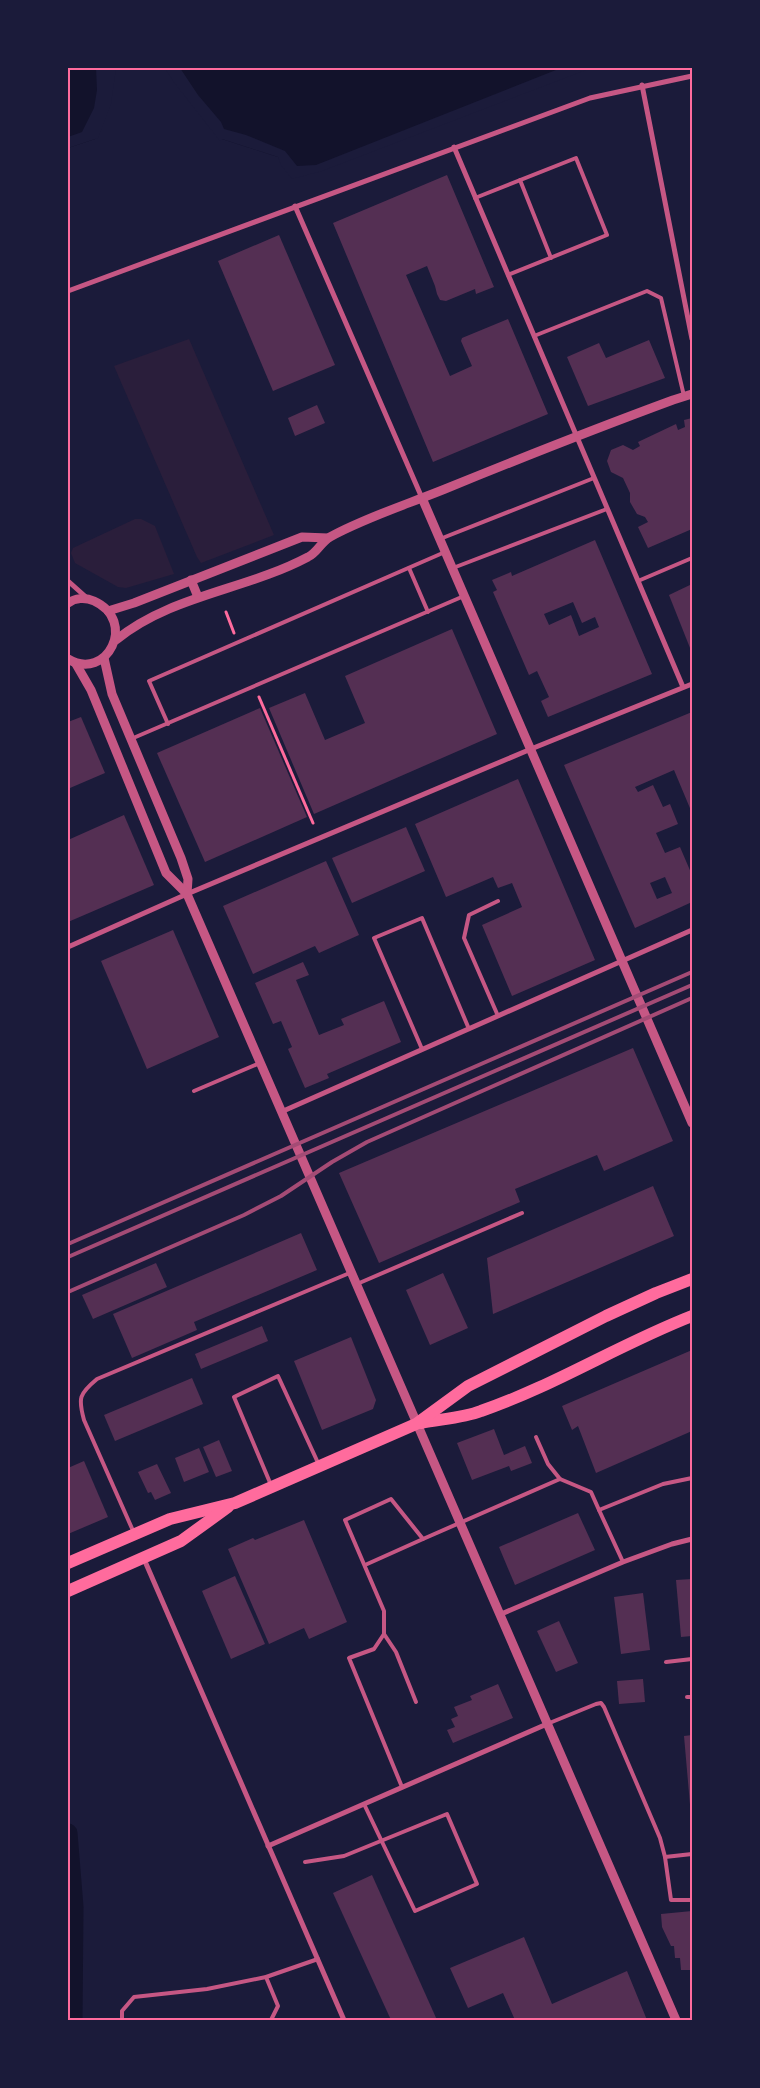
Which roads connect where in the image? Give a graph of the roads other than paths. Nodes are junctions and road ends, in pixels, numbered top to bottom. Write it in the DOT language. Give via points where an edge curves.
graph roads {
  1 [pos="692,76"];
  2 [pos="642,85"];
  3 [pos="454,148"];
  4 [pos="520,180"];
  5 [pos="475,198"];
  6 [pos="295,206"];
  7 [pos="551,258"];
  8 [pos="508,275"];
  9 [pos="68,291"];
  10 [pos="534,336"];
  11 [pos="692,339"];
  12 [pos="688,395"];
  13 [pos="576,436"];
  14 [pos="594,478"];
  15 [pos="422,498"];
  16 [pos="607,509"];
  17 [pos="328,538"];
  18 [pos="440,539"];
  19 [pos="446,552"];
  20 [pos="692,558"];
  21 [pos="409,568"];
  22 [pos="453,568"];
  23 [pos="191,580"];
  24 [pos="68,581"];
  25 [pos="638,581"];
  26 [pos="465,596"];
  27 [pos="198,598"];
  28 [pos="90,600"];
  29 [pos="68,602"];
  30 [pos="108,611"];
  31 [pos="428,612"];
  32 [pos="116,640"];
  33 [pos="104,658"];
  34 [pos="72,662"];
  35 [pos="692,684"];
  36 [pos="683,687"];
  37 [pos="168,724"];
  38 [pos="131,739"];
  39 [pos="114,747"];
  40 [pos="531,749"];
  41 [pos="187,894"];
  42 [pos="498,901"];
  43 [pos="692,930"];
  44 [pos="68,947"];
  45 [pos="623,961"];
  46 [pos="498,1016"];
  47 [pos="469,1029"];
  48 [pos="422,1049"];
  49 [pos="260,1063"];
  50 [pos="194,1091"];
  51 [pos="281,1112"];
  52 [pos="692,1123"];
  53 [pos="522,1213"];
  54 [pos="352,1272"];
  55 [pos="692,1279"];
  56 [pos="357,1284"];
  57 [pos="692,1316"];
  58 [pos="416,1424"];
  59 [pos="536,1437"];
  60 [pos="320,1466"];
  61 [pos="692,1478"];
  62 [pos="560,1479"];
  63 [pos="272,1487"];
  64 [pos="234,1503"];
  65 [pos="599,1510"];
  66 [pos="460,1523"];
  67 [pos="134,1535"];
  68 [pos="423,1539"];
  69 [pos="692,1539"];
  70 [pos="144,1558"];
  71 [pos="623,1562"];
  72 [pos="68,1563"];
  73 [pos="365,1565"];
  74 [pos="68,1591"];
  75 [pos="500,1615"];
  76 [pos="384,1634"];
  77 [pos="692,1659"];
  78 [pos="666,1662"];
  79 [pos="416,1702"];
  80 [pos="547,1724"];
  81 [pos="402,1787"];
  82 [pos="364,1804"];
  83 [pos="382,1841"];
  84 [pos="268,1846"];
  85 [pos="692,1854"];
  86 [pos="665,1857"];
  87 [pos="305,1862"];
  88 [pos="692,1900"];
  89 [pos="318,1960"];
  90 [pos="266,1977"];
  91 [pos="122,2020"];
  92 [pos="272,2020"];
  93 [pos="344,2020"];
  94 [pos="676,2020"];
  1 -- 2 [label="street"];
  2 -- 3 [label="street" via="590,98"];
  2 -- 11 [label="street"];
  3 -- 5 [label="street"];
  3 -- 6 [label="street"];
  4 -- 5 [label="lane"];
  4 -- 7 [label="lane"];
  4 -- 7 [label="lane" via="576,158 607,235"];
  5 -- 8 [label="street"];
  6 -- 9 [label="street"];
  6 -- 15 [label="street"];
  7 -- 8 [label="lane"];
  8 -- 10 [label="street"];
  10 -- 12 [label="lane" via="647,291 661,298"];
  10 -- 13 [label="street"];
  12 -- 13 [label="street"];
  13 -- 14 [label="street"];
  13 -- 15 [label="street"];
  14 -- 16 [label="street"];
  14 -- 18 [label="lane"];
  15 -- 17 [label="street"];
  15 -- 18 [label="street"];
  16 -- 22 [label="lane"];
  16 -- 25 [label="street"];
  17 -- 23 [label="street" via="302,537"];
  17 -- 27 [label="street" via="310,557 231,589"];
  18 -- 19 [label="street"];
  19 -- 21 [label="lane"];
  19 -- 22 [label="street"];
  20 -- 25 [label="lane"];
  21 -- 31 [label="lane"];
  21 -- 37 [label="lane" via="149,681"];
  22 -- 26 [label="street"];
  23 -- 27 [label="street"];
  23 -- 30 [label="street"];
  24 -- 28 [label="street"];
  25 -- 36 [label="street"];
  26 -- 31 [label="lane"];
  26 -- 40 [label="street"];
  27 -- 32 [label="street" via="142,622"];
  28 -- 29 [label="street"];
  28 -- 30 [label="street"];
  30 -- 32 [label="street" via="115,624"];
  31 -- 37 [label="lane"];
  32 -- 33 [label="street"];
  33 -- 34 [label="street" via="86,664"];
  33 -- 38 [label="street" via="108,684"];
  34 -- 39 [label="street" via="91,690"];
  35 -- 36 [label="street"];
  36 -- 40 [label="street"];
  37 -- 38 [label="lane"];
  38 -- 39 [label="street"];
  38 -- 41 [label="street" via="181,858 188,879"];
  39 -- 41 [label="street" via="166,872"];
  40 -- 41 [label="street"];
  40 -- 45 [label="street"];
  41 -- 44 [label="street"];
  41 -- 49 [label="street"];
  42 -- 46 [label="lane" via="469,915 464,938"];
  43 -- 45 [label="street"];
  45 -- 46 [label="street"];
  45 -- 52 [label="street"];
  46 -- 47 [label="street"];
  47 -- 48 [label="street"];
  47 -- 48 [label="lane" via="422,918 374,938"];
  48 -- 51 [label="street"];
  49 -- 50 [label="lane"];
  49 -- 51 [label="street"];
  51 -- 54 [label="street"];
  53 -- 56 [label="lane"];
  54 -- 56 [label="street"];
  54 -- 67 [label="lane" via="97,1380 83,1391 80,1404 84,1420"];
  55 -- 58 [label="main road" via="606,1316 468,1386"];
  56 -- 58 [label="street"];
  57 -- 58 [label="main road" via="480,1412"];
  58 -- 60 [label="main road"];
  58 -- 66 [label="street"];
  59 -- 62 [label="lane" via="548,1464"];
  60 -- 63 [label="main road"];
  60 -- 63 [label="lane" via="278,1376 234,1397"];
  61 -- 65 [label="lane" via="664,1484"];
  62 -- 65 [label="lane" via="591,1492"];
  62 -- 66 [label="lane"];
  63 -- 64 [label="main road"];
  64 -- 67 [label="main road" via="170,1519"];
  64 -- 70 [label="main road" via="181,1541"];
  65 -- 71 [label="lane"];
  66 -- 68 [label="lane"];
  66 -- 75 [label="street"];
  67 -- 72 [label="main road"];
  68 -- 73 [label="lane"];
  68 -- 73 [label="lane" via="391,1499 345,1520"];
  69 -- 71 [label="street"];
  70 -- 74 [label="main road"];
  70 -- 84 [label="street"];
  71 -- 75 [label="street"];
  73 -- 76 [label="lane" via="384,1611"];
  75 -- 80 [label="street"];
  76 -- 79 [label="lane" via="396,1652"];
  76 -- 81 [label="lane" via="374,1649 349,1658"];
  77 -- 78 [label="lane"];
  80 -- 81 [label="street"];
  80 -- 86 [label="lane" via="601,1703 660,1838"];
  80 -- 94 [label="street"];
  81 -- 82 [label="street"];
  82 -- 83 [label="lane"];
  82 -- 84 [label="street"];
  83 -- 83 [label="lane" via="415,1910 477,1884 447,1814"];
  83 -- 87 [label="lane" via="344,1856"];
  84 -- 89 [label="street"];
  85 -- 86 [label="lane"];
  86 -- 88 [label="lane" via="671,1900"];
  89 -- 90 [label="lane"];
  89 -- 93 [label="street"];
  90 -- 91 [label="lane" via="207,1989 134,1997 122,2011"];
  90 -- 92 [label="lane" via="278,2006"];
}
